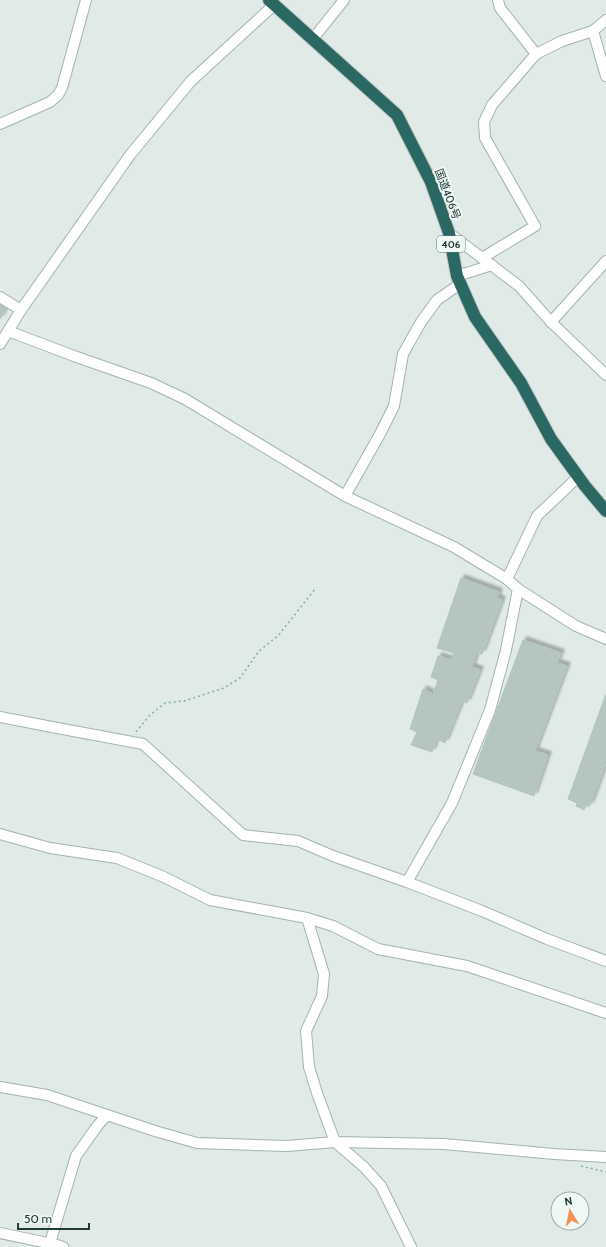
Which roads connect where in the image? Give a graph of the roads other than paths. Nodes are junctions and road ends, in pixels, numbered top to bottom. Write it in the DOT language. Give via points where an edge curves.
graph roads {
  1 [pos="86,0"];
  2 [pos="344,0"];
  3 [pos="498,0"];
  4 [pos="271,3"];
  5 [pos="606,20"];
  6 [pos="593,31"];
  7 [pos="312,40"];
  8 [pos="536,54"];
  9 [pos="606,76"];
  10 [pos="0,124"];
  11 [pos="449,233"];
  12 [pos="482,258"];
  13 [pos="606,261"];
  14 [pos="492,265"];
  15 [pos="458,280"];
  16 [pos="0,297"];
  17 [pos="21,310"];
  18 [pos="551,322"];
  19 [pos="8,330"];
  20 [pos="0,344"];
  21 [pos="606,375"];
  22 [pos="578,477"];
  23 [pos="345,496"];
  24 [pos="606,511"];
  25 [pos="507,579"];
  26 [pos="518,589"];
  27 [pos="606,639"];
  28 [pos="0,717"];
  29 [pos="0,834"];
  30 [pos="407,882"];
  31 [pos="307,918"];
  32 [pos="606,961"];
  33 [pos="606,1013"];
  34 [pos="0,1087"];
  35 [pos="107,1115"];
  36 [pos="335,1142"];
  37 [pos="606,1157"];
  38 [pos="0,1233"];
  39 [pos="50,1243"];
  40 [pos="63,1247"];
  41 [pos="411,1247"];
  1 -- 10 [label="street" via="58,95 50,102"];
  2 -- 7 [label="street"];
  3 -- 8 [label="street" via="500,8"];
  4 -- 7 [label="highway, 国道406号 / 406"];
  4 -- 17 [label="street" via="191,81 130,155"];
  5 -- 6 [label="street"];
  6 -- 8 [label="street" via="562,41"];
  6 -- 9 [label="street"];
  7 -- 11 [label="highway, 国道406号 / 406" via="396,115 432,182"];
  8 -- 12 [label="street" via="492,105 484,122 484,138 535,226"];
  11 -- 12 [label="street"];
  11 -- 15 [label="highway, 国道406号 / 406"];
  12 -- 14 [label="street"];
  13 -- 18 [label="street"];
  14 -- 15 [label="street"];
  14 -- 18 [label="street" via="519,286"];
  15 -- 22 [label="highway, 国道406号 / 406" via="475,317 521,383 551,439"];
  15 -- 23 [label="street" via="437,300 403,354 394,406"];
  16 -- 17 [label="street"];
  17 -- 19 [label="street"];
  18 -- 21 [label="street"];
  19 -- 20 [label="street"];
  19 -- 23 [label="street" via="151,383 178,396"];
  22 -- 24 [label="highway, 国道406号 / 406"];
  22 -- 25 [label="street" via="537,516"];
  23 -- 25 [label="street" via="454,547"];
  25 -- 26 [label="street"];
  26 -- 27 [label="street" via="576,626"];
  26 -- 30 [label="street" via="506,650 490,710 452,803"];
  28 -- 30 [label="street" via="143,744 243,835 298,841"];
  29 -- 31 [label="street" via="50,848 116,858 164,877 210,900"];
  30 -- 32 [label="street"];
  31 -- 33 [label="street" via="333,926 378,949 467,966"];
  31 -- 36 [label="street" via="324,974 322,996 306,1030 309,1067"];
  34 -- 35 [label="street" via="47,1095"];
  35 -- 36 [label="street" via="197,1143 287,1146"];
  35 -- 39 [label="street" via="76,1156"];
  36 -- 37 [label="street" via="444,1144"];
  36 -- 41 [label="street" via="381,1186"];
  38 -- 39 [label="street"];
  39 -- 40 [label="street"];
}
